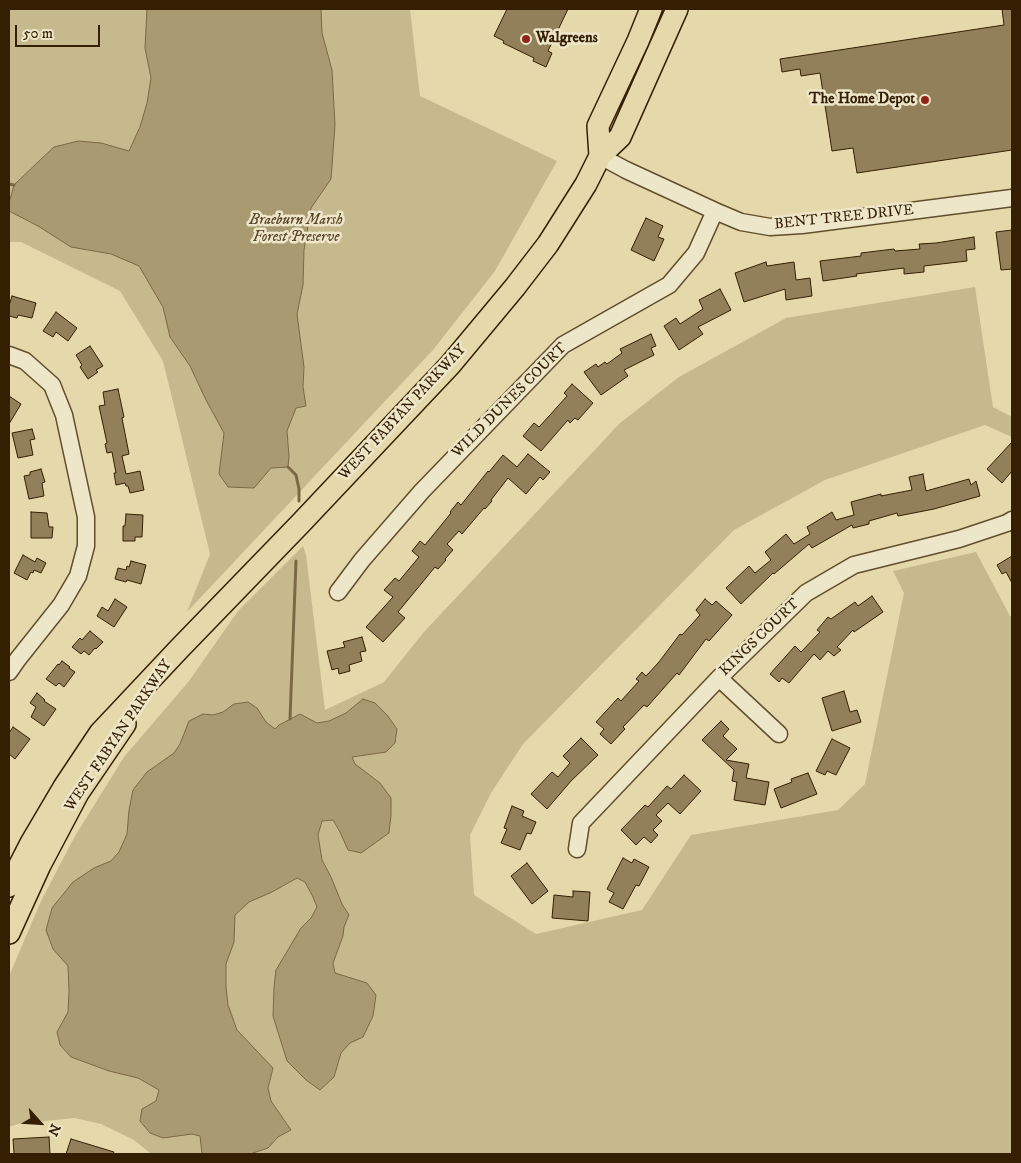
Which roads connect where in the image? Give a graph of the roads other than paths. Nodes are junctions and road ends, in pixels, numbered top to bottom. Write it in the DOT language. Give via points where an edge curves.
graph roads {
  1 [pos="651,9"];
  2 [pos="677,9"];
  3 [pos="688,9"];
  4 [pos="642,90"];
  5 [pos="600,156"];
  6 [pos="1012,198"];
  7 [pos="715,211"];
  8 [pos="9,355"];
  9 [pos="1012,520"];
  10 [pos="338,592"];
  11 [pos="179,649"];
  12 [pos="9,672"];
  13 [pos="719,678"];
  14 [pos="779,734"];
  15 [pos="577,849"];
  16 [pos="9,886"];
  17 [pos="9,933"];
  1 -- 5 [label="main road" via="598,126"];
  2 -- 4 [label="main road, WEST FABYAN PARKWAY"];
  3 -- 4 [label="main road" via="666,57"];
  4 -- 5 [label="main road, WEST FABYAN PARKWAY" via="620,137"];
  5 -- 7 [label="street, BENT TREE DRIVE"];
  5 -- 11 [label="main road, WEST FABYAN PARKWAY" via="548,244 450,365"];
  6 -- 7 [label="street, BENT TREE DRIVE" via="770,227 741,222"];
  7 -- 10 [label="street, WILD DUNES COURT" via="696,253 668,286 563,345 422,491"];
  8 -- 12 [label="street" via="25,361 52,385 64,414 86,517 86,546 78,576 61,604"];
  9 -- 13 [label="street, KINGS COURT" via="959,539 854,566 806,593"];
  11 -- 16 [label="main road, WEST FABYAN PARKWAY" via="100,733 64,787"];
  11 -- 17 [label="main road, WEST FABYAN PARKWAY" via="78,793"];
  13 -- 14 [label="street"];
  13 -- 15 [label="street, KINGS COURT" via="581,823"];
}
